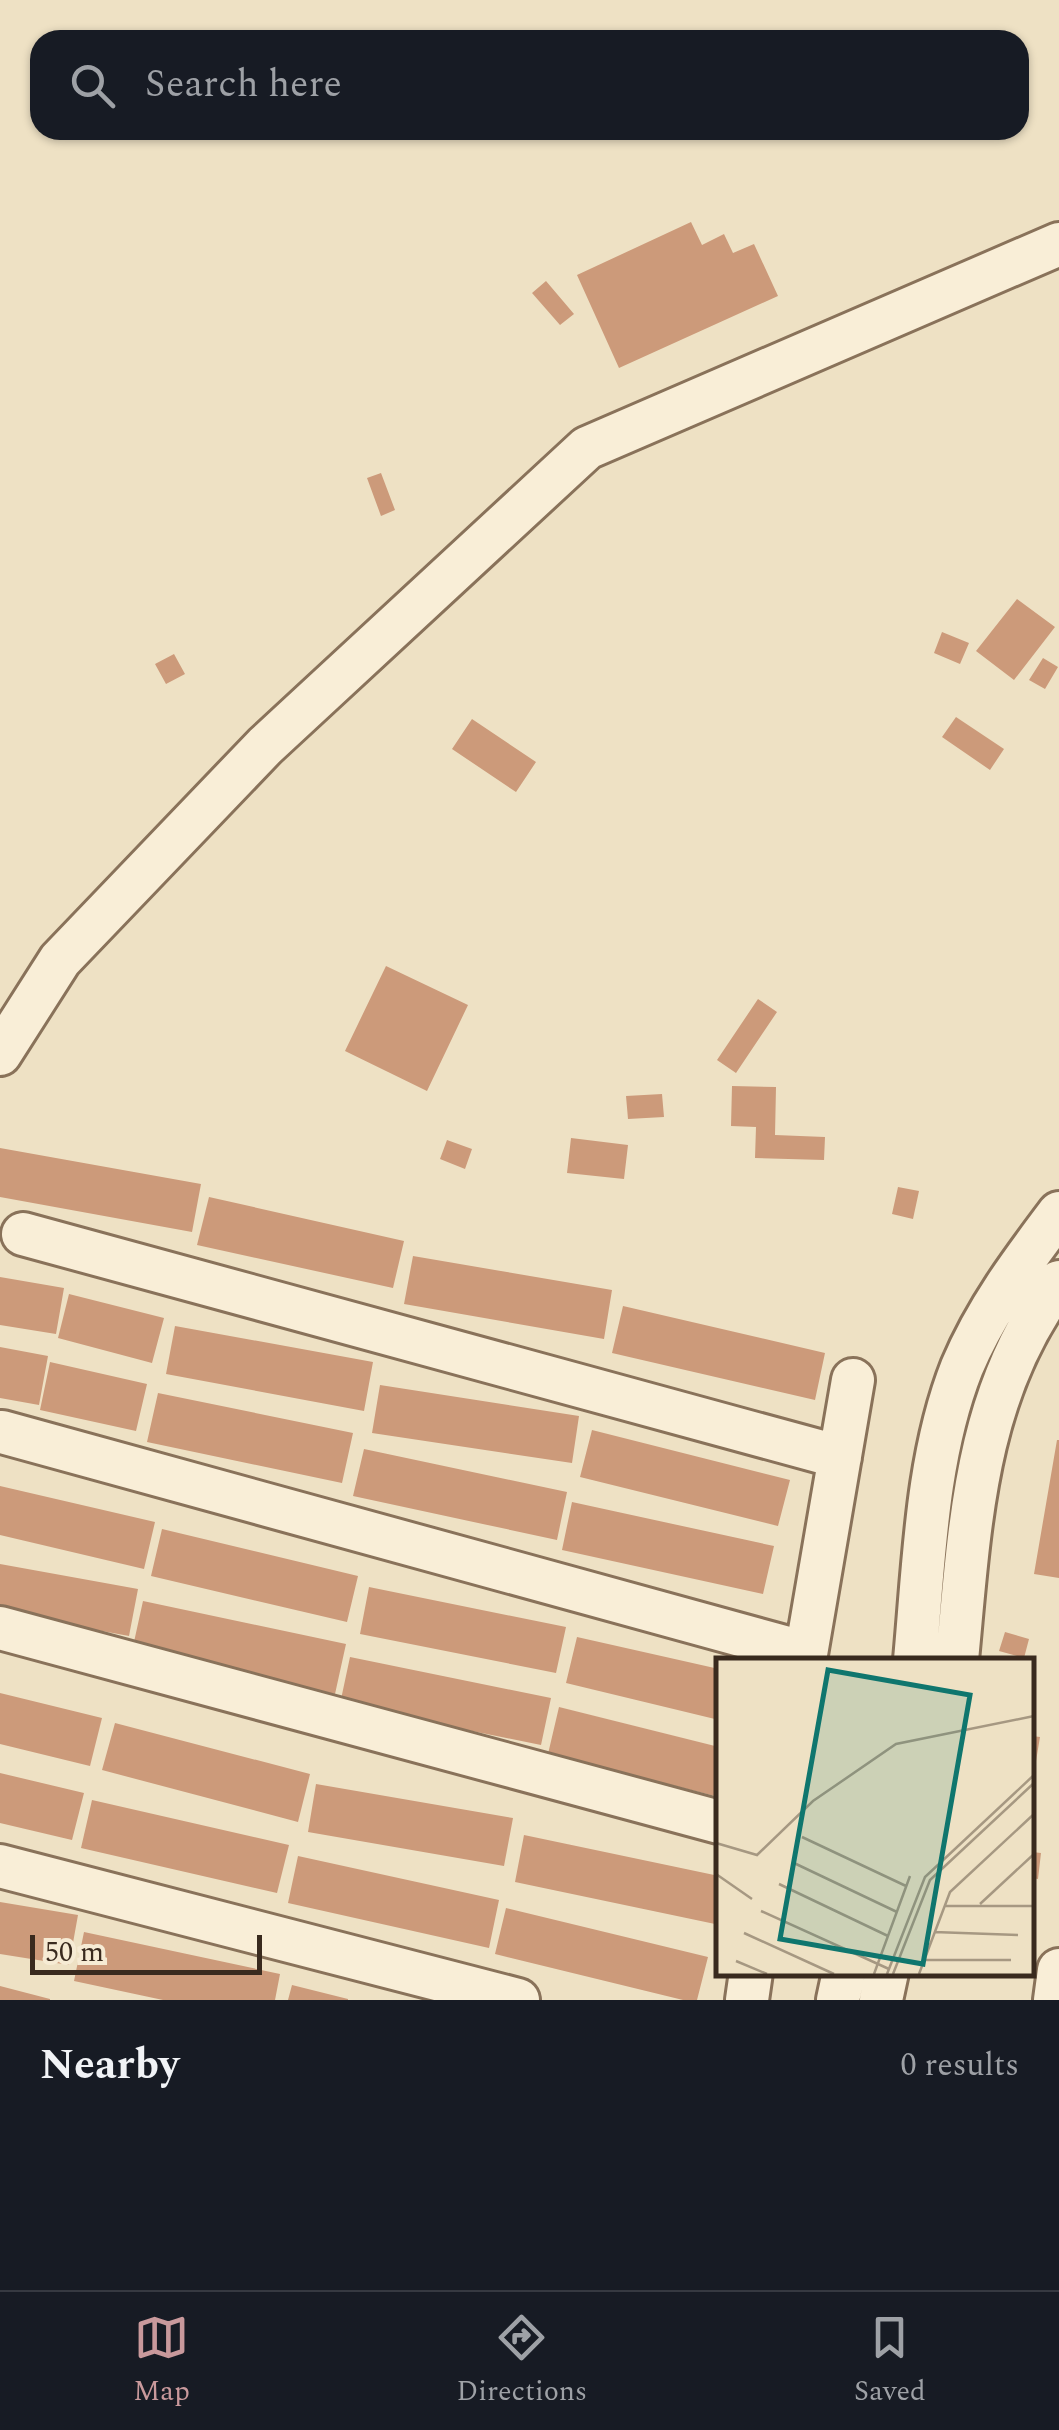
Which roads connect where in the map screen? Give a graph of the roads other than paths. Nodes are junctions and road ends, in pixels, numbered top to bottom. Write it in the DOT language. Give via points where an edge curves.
graph roads {
  1 [pos="1059,244"];
  2 [pos="0,1054"];
  3 [pos="1059,1213"];
  4 [pos="23,1234"];
  5 [pos="1059,1282"];
  6 [pos="853,1380"];
  7 [pos="2,1432"];
  8 [pos="840,1458"];
  9 [pos="0,1628"];
  10 [pos="806,1656"];
  11 [pos="915,1658"];
  12 [pos="957,1658"];
  13 [pos="716,1821"];
  14 [pos="0,1866"];
  15 [pos="1059,1970"];
  16 [pos="751,1975"];
  17 [pos="843,1975"];
  18 [pos="886,1975"];
  19 [pos="518,2000"];
  20 [pos="747,2000"];
  21 [pos="838,2000"];
  22 [pos="881,2000"];
  23 [pos="1055,2000"];
  1 -- 2 [label="street" via="587,448 266,746 60,960"];
  3 -- 11 [label="street" via="1004,1286 962,1368 941,1438"];
  4 -- 8 [label="street"];
  5 -- 12 [label="street" via="1001,1384 982,1447"];
  6 -- 8 [label="street"];
  7 -- 10 [label="street"];
  8 -- 10 [label="street"];
  9 -- 13 [label="street"];
  14 -- 19 [label="street"];
  15 -- 23 [label="street"];
  16 -- 20 [label="street"];
  17 -- 21 [label="street"];
  18 -- 22 [label="street"];
}
